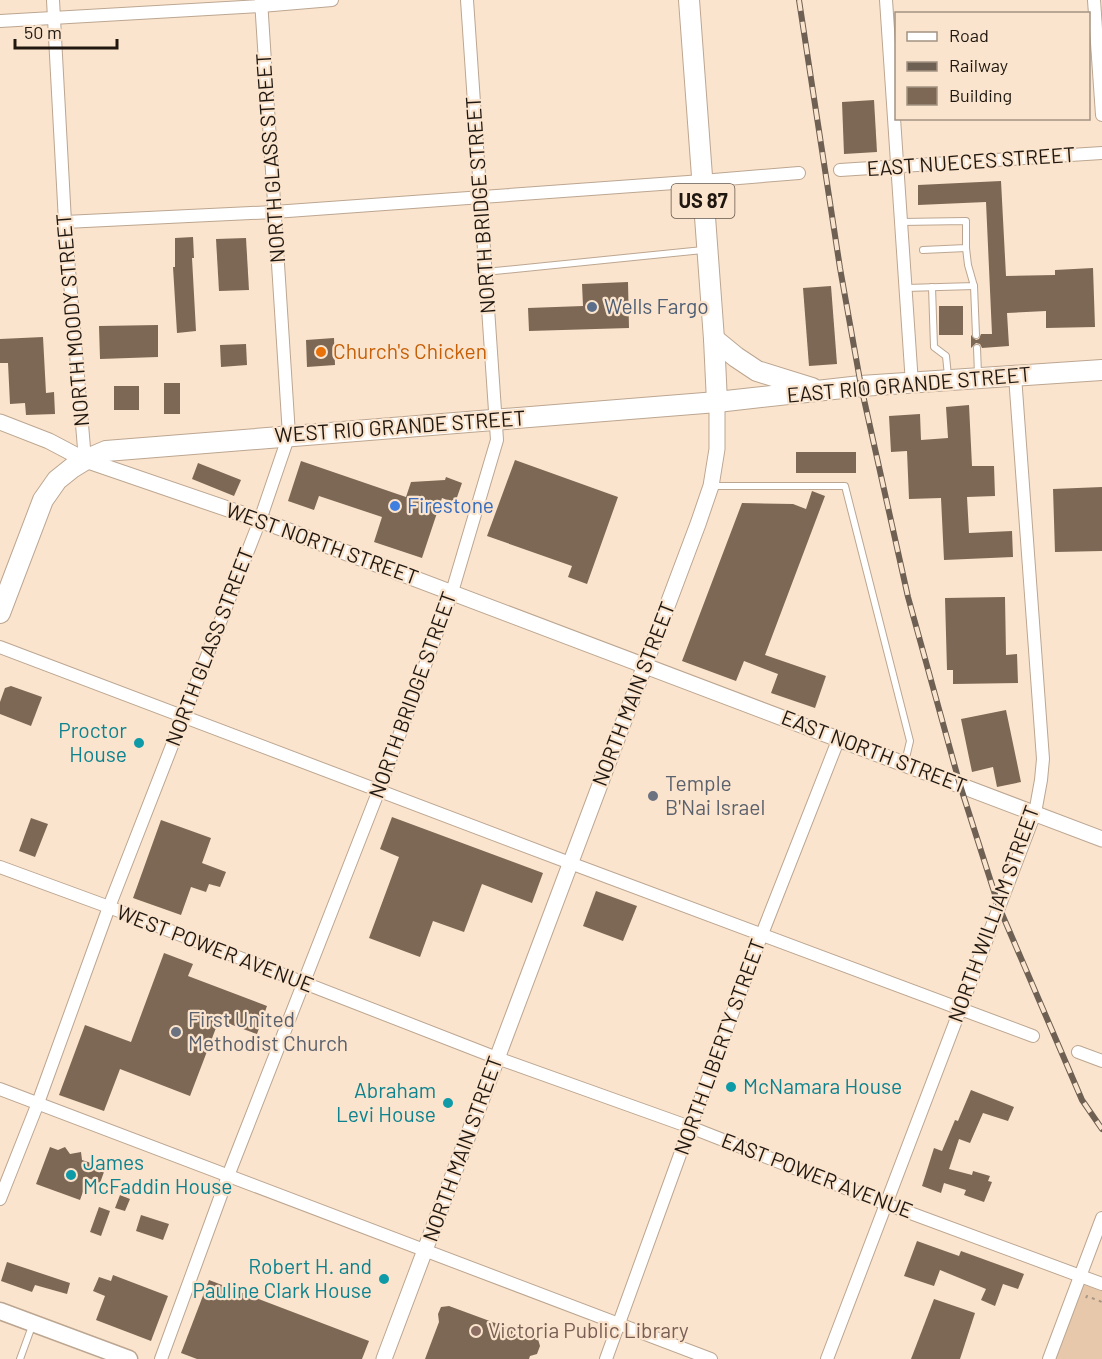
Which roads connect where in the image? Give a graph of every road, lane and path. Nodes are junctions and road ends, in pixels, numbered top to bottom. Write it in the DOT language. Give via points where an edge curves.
graph roads {
  1 [pos="53,0"];
  2 [pos="332,0"];
  3 [pos="466,0"];
  4 [pos="689,0"];
  5 [pos="886,0"];
  6 [pos="1094,0"];
  7 [pos="261,3"];
  8 [pos="55,18"];
  9 [pos="0,21"];
  10 [pos="1102,115"];
  11 [pos="1102,153"];
  12 [pos="897,166"];
  13 [pos="840,170"];
  14 [pos="799,172"];
  15 [pos="702,181"];
  16 [pos="480,196"];
  17 [pos="274,212"];
  18 [pos="65,222"];
  19 [pos="900,222"];
  20 [pos="966,248"];
  21 [pos="707,249"];
  22 [pos="923,250"];
  23 [pos="485,272"];
  24 [pos="974,286"];
  25 [pos="932,287"];
  26 [pos="905,288"];
  27 [pos="976,335"];
  28 [pos="714,339"];
  29 [pos="977,348"];
  30 [pos="1102,370"];
  31 [pos="1015,376"];
  32 [pos="978,379"];
  33 [pos="948,381"];
  34 [pos="912,384"];
  35 [pos="821,390"];
  36 [pos="717,402"];
  37 [pos="497,419"];
  38 [pos="0,422"];
  39 [pos="289,435"];
  40 [pos="85,460"];
  41 [pos="711,486"];
  42 [pos="260,520"];
  43 [pos="452,592"];
  44 [pos="0,613"];
  45 [pos="0,647"];
  46 [pos="645,667"];
  47 [pos="183,716"];
  48 [pos="839,738"];
  49 [pos="905,763"];
  50 [pos="379,790"];
  51 [pos="1035,813"];
  52 [pos="1102,838"];
  53 [pos="570,863"];
  54 [pos="0,867"];
  55 [pos="109,907"];
  56 [pos="762,934"];
  57 [pos="302,983"];
  58 [pos="960,1009"];
  59 [pos="1033,1036"];
  60 [pos="1078,1052"];
  61 [pos="497,1058"];
  62 [pos="1102,1061"];
  63 [pos="0,1089"];
  64 [pos="38,1103"];
  65 [pos="690,1127"];
  66 [pos="228,1176"];
  67 [pos="0,1199"];
  68 [pos="886,1204"];
  69 [pos="1102,1218"];
  70 [pos="425,1251"];
  71 [pos="1081,1276"];
  72 [pos="1102,1284"];
  73 [pos="1102,1302"];
  74 [pos="1083,1306"];
  75 [pos="0,1311"];
  76 [pos="33,1323"];
  77 [pos="620,1323"];
  78 [pos="20,1359"];
  79 [pos="129,1359"];
  80 [pos="161,1359"];
  81 [pos="384,1359"];
  82 [pos="606,1359"];
  83 [pos="711,1359"];
  84 [pos="827,1359"];
  85 [pos="1049,1359"];
  1 -- 8 [label="street, NORTH MOODY STREET"];
  2 -- 7 [label="street"];
  3 -- 16 [label="street, NORTH BRIDGE STREET"];
  4 -- 15 [label="main road, NORTH MAIN STREET / US 87"];
  5 -- 12 [label="street"];
  6 -- 10 [label="street"];
  7 -- 8 [label="street"];
  7 -- 17 [label="street, NORTH GLASS STREET"];
  8 -- 9 [label="street"];
  8 -- 18 [label="street, NORTH MOODY STREET"];
  11 -- 12 [label="street, EAST NUECES STREET"];
  12 -- 13 [label="street, EAST NUECES STREET"];
  12 -- 19 [label="street"];
  14 -- 15 [label="street"];
  15 -- 16 [label="street"];
  15 -- 21 [label="main road, NORTH MAIN STREET / US 87"];
  16 -- 17 [label="street"];
  16 -- 23 [label="street, NORTH BRIDGE STREET"];
  17 -- 18 [label="street"];
  17 -- 39 [label="street, NORTH GLASS STREET"];
  18 -- 40 [label="street, NORTH MOODY STREET"];
  19 -- 20 [label="lane" via="966,221"];
  19 -- 26 [label="street"];
  20 -- 22 [label="lane"];
  20 -- 24 [label="lane"];
  21 -- 23 [label="lane"];
  21 -- 28 [label="main road, NORTH MAIN STREET / US 87"];
  23 -- 37 [label="street, NORTH BRIDGE STREET"];
  24 -- 25 [label="lane"];
  24 -- 27 [label="lane"];
  25 -- 26 [label="lane"];
  25 -- 33 [label="lane" via="934,348 946,356"];
  26 -- 34 [label="street"];
  28 -- 35 [label="main road" via="757,371"];
  28 -- 36 [label="main road, NORTH MAIN STREET / US 87"];
  29 -- 32 [label="lane"];
  30 -- 31 [label="main road, EAST RIO GRANDE STREET"];
  31 -- 32 [label="main road, EAST RIO GRANDE STREET"];
  31 -- 51 [label="street, NORTH WILLIAM STREET" via="1042,759"];
  32 -- 33 [label="main road, EAST RIO GRANDE STREET"];
  33 -- 34 [label="main road, EAST RIO GRANDE STREET"];
  34 -- 35 [label="main road, EAST RIO GRANDE STREET"];
  35 -- 36 [label="main road, EAST RIO GRANDE STREET"];
  36 -- 37 [label="main road, WEST RIO GRANDE STREET"];
  36 -- 41 [label="street, NORTH MAIN STREET" via="717,449"];
  37 -- 39 [label="main road, WEST RIO GRANDE STREET"];
  37 -- 43 [label="street, NORTH BRIDGE STREET" via="497,440"];
  38 -- 40 [label="street, WEST NORTH STREET"];
  39 -- 40 [label="main road, WEST RIO GRANDE STREET" via="106,451"];
  39 -- 42 [label="street, NORTH GLASS STREET"];
  40 -- 42 [label="street, WEST NORTH STREET"];
  40 -- 44 [label="main road" via="57,480 43,500"];
  41 -- 46 [label="street, NORTH MAIN STREET"];
  41 -- 49 [label="lane" via="845,486 910,741"];
  42 -- 43 [label="street, WEST NORTH STREET"];
  42 -- 47 [label="street, NORTH GLASS STREET"];
  43 -- 46 [label="street, WEST NORTH STREET"];
  43 -- 50 [label="street, NORTH BRIDGE STREET"];
  45 -- 47 [label="street"];
  46 -- 48 [label="street, EAST NORTH STREET"];
  46 -- 53 [label="street, NORTH MAIN STREET"];
  47 -- 50 [label="street"];
  47 -- 55 [label="street, NORTH GLASS STREET"];
  48 -- 49 [label="street, EAST NORTH STREET"];
  48 -- 56 [label="street, NORTH LIBERTY STREET"];
  49 -- 51 [label="street, EAST NORTH STREET"];
  50 -- 53 [label="street"];
  50 -- 57 [label="street, NORTH BRIDGE STREET"];
  51 -- 52 [label="street, EAST NORTH STREET"];
  51 -- 58 [label="street, NORTH WILLIAM STREET"];
  53 -- 56 [label="street"];
  53 -- 61 [label="street, NORTH MAIN STREET"];
  54 -- 55 [label="street, WEST POWER AVENUE"];
  55 -- 57 [label="street, WEST POWER AVENUE"];
  55 -- 64 [label="street, NORTH GLASS STREET"];
  56 -- 58 [label="street"];
  56 -- 65 [label="street, NORTH LIBERTY STREET"];
  57 -- 61 [label="street, WEST POWER AVENUE"];
  57 -- 66 [label="street, NORTH BRIDGE STREET"];
  58 -- 59 [label="street"];
  58 -- 68 [label="street, NORTH WILLIAM STREET"];
  60 -- 62 [label="street"];
  61 -- 65 [label="street, EAST POWER AVENUE"];
  61 -- 70 [label="street, NORTH MAIN STREET"];
  63 -- 64 [label="street"];
  64 -- 66 [label="street"];
  64 -- 67 [label="street, NORTH GLASS STREET"];
  65 -- 68 [label="street, EAST POWER AVENUE"];
  65 -- 77 [label="street, NORTH LIBERTY STREET"];
  66 -- 70 [label="street"];
  66 -- 80 [label="street, NORTH BRIDGE STREET"];
  68 -- 71 [label="street, EAST POWER AVENUE"];
  68 -- 84 [label="street, NORTH WILLIAM STREET"];
  69 -- 71 [label="street"];
  70 -- 77 [label="street"];
  70 -- 81 [label="street, NORTH MAIN STREET"];
  71 -- 72 [label="street, EAST POWER AVENUE"];
  71 -- 85 [label="street"];
  73 -- 74 [label="path" via="1087,1296"];
  75 -- 76 [label="main road"];
  76 -- 78 [label="lane"];
  76 -- 79 [label="main road"];
  77 -- 82 [label="street, NORTH LIBERTY STREET"];
  77 -- 83 [label="street"];
}
